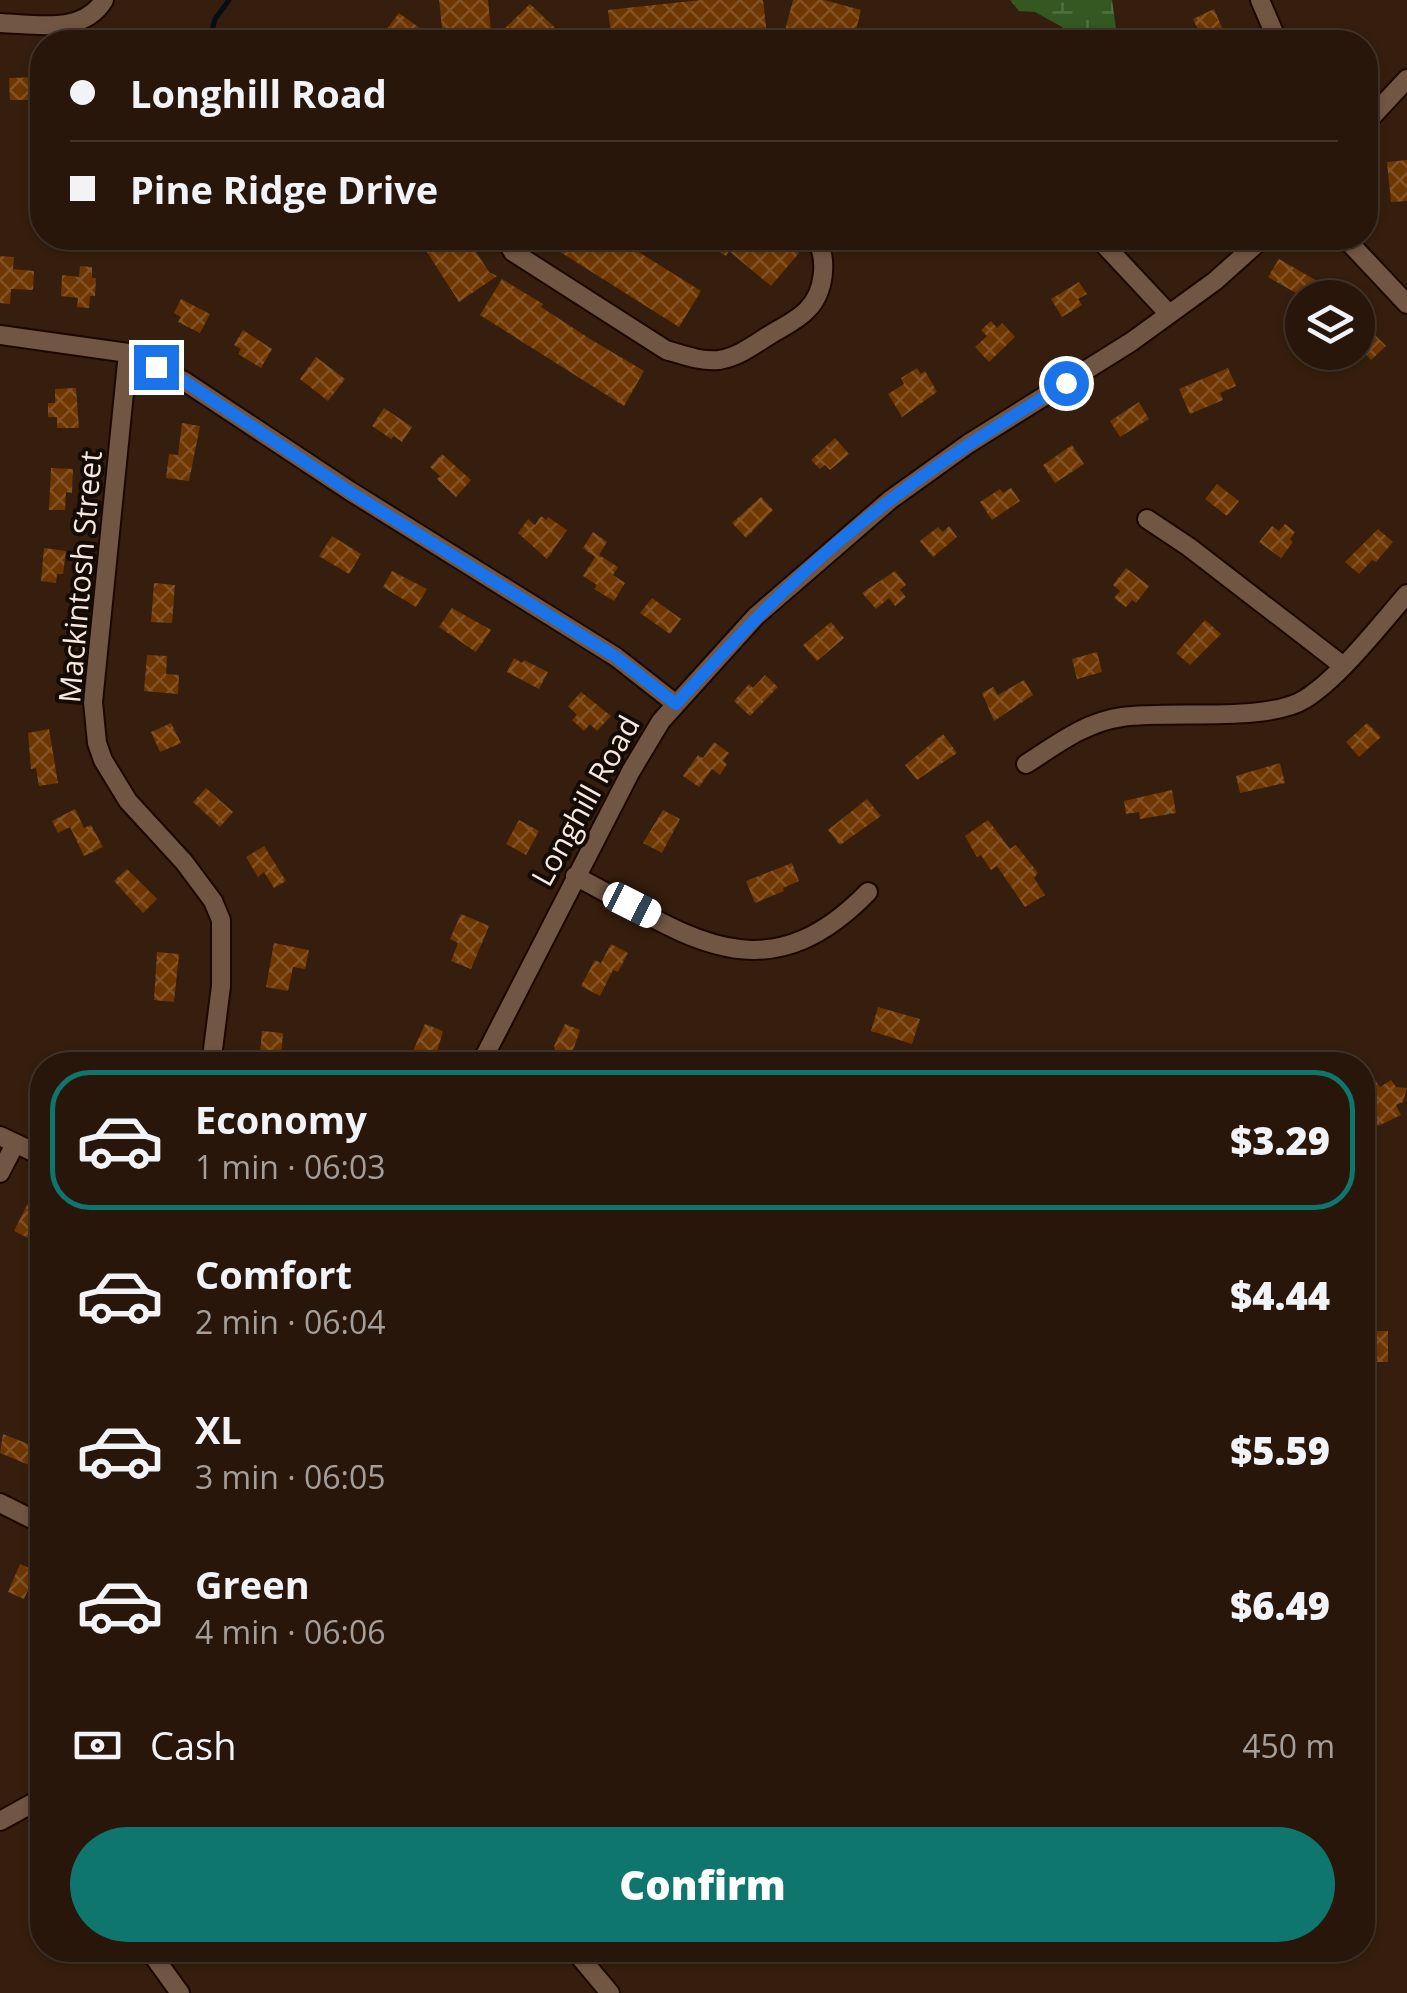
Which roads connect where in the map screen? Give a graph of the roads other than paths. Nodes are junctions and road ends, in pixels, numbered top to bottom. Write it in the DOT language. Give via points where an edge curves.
graph roads {
  1 [pos="104,0"];
  2 [pos="1260,0"];
  3 [pos="0,23"];
  4 [pos="1273,30"];
  5 [pos="1407,79"];
  6 [pos="1378,110"];
  7 [pos="512,250"];
  8 [pos="822,250"];
  9 [pos="1109,250"];
  10 [pos="1251,250"];
  11 [pos="1357,250"];
  12 [pos="1407,304"];
  13 [pos="1169,314"];
  14 [pos="0,335"];
  15 [pos="128,353"];
  16 [pos="1148,519"];
  17 [pos="1407,594"];
  18 [pos="1342,665"];
  19 [pos="676,704"];
  20 [pos="1026,764"];
  21 [pos="575,876"];
  22 [pos="868,892"];
  23 [pos="213,1052"];
  24 [pos="487,1052"];
  25 [pos="7,1140"];
  26 [pos="30,1151"];
  27 [pos="0,1173"];
  28 [pos="0,1502"];
  29 [pos="30,1518"];
  30 [pos="30,1805"];
  31 [pos="0,1821"];
  32 [pos="158,1962"];
  33 [pos="591,1962"];
  34 [pos="180,1993"];
  35 [pos="610,1993"];
  1 -- 3 [label="street" via="85,21 72,24"];
  2 -- 4 [label="street"];
  5 -- 6 [label="street"];
  7 -- 8 [label="street" via="666,350 716,360 738,355 806,311 818,296"];
  9 -- 13 [label="street"];
  10 -- 13 [label="street, Longhill Road"];
  11 -- 12 [label="street"];
  13 -- 19 [label="street, Longhill Road" via="890,500 756,616"];
  14 -- 15 [label="street"];
  15 -- 19 [label="street" via="184,381 616,657"];
  15 -- 23 [label="street, Mackintosh Street" via="93,702 97,743 128,801 184,862 221,920"];
  16 -- 18 [label="street"];
  17 -- 18 [label="street"];
  18 -- 20 [label="street" via="1290,706 1105,720"];
  19 -- 21 [label="street, Longhill Road" via="630,771"];
  21 -- 22 [label="street" via="688,934 749,952 800,940"];
  21 -- 24 [label="street, Longhill Road"];
  25 -- 26 [label="street"];
  25 -- 27 [label="street"];
  28 -- 29 [label="street"];
  30 -- 31 [label="street"];
  32 -- 34 [label="street"];
  33 -- 35 [label="street"];
}
